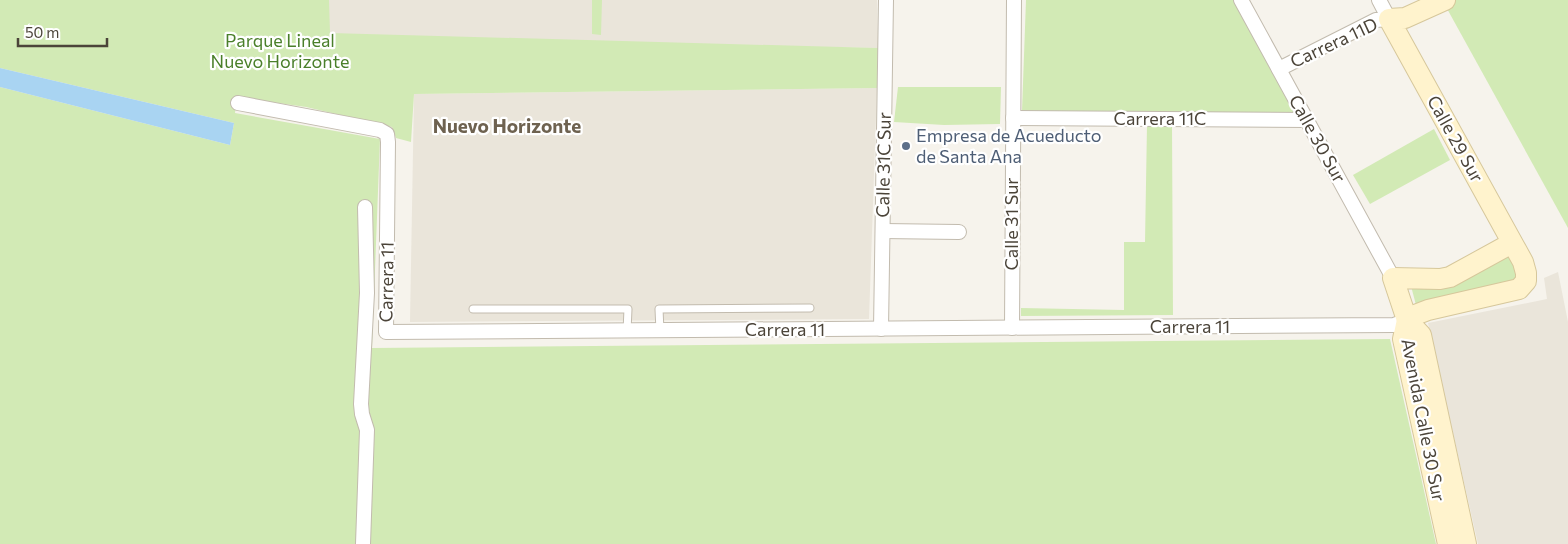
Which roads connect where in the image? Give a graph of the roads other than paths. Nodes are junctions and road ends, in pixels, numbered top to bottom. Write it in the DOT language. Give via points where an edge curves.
graph roads {
  1 [pos="886,0"];
  2 [pos="1014,0"];
  3 [pos="1241,0"];
  4 [pos="1378,0"];
  5 [pos="1445,0"];
  6 [pos="1389,19"];
  7 [pos="1279,69"];
  8 [pos="238,103"];
  9 [pos="1013,118"];
  10 [pos="1307,120"];
  11 [pos="365,207"];
  12 [pos="883,231"];
  13 [pos="959,232"];
  14 [pos="1512,243"];
  15 [pos="1393,278"];
  16 [pos="1526,281"];
  17 [pos="810,308"];
  18 [pos="473,309"];
  19 [pos="1407,320"];
  20 [pos="1012,328"];
  21 [pos="881,329"];
  22 [pos="660,330"];
  23 [pos="627,331"];
  24 [pos="363,544"];
  25 [pos="1448,544"];
  26 [pos="1466,544"];
  1 -- 12 [label="street, Calle 31C Sur"];
  2 -- 9 [label="street, Calle 31 Sur"];
  3 -- 7 [label="street, Calle 30 Sur"];
  4 -- 6 [label="street, Calle 29 Sur"];
  5 -- 6 [label="street, Carrera 11D" via="1405,18"];
  6 -- 7 [label="street, Carrera 11D" via="1376,20"];
  6 -- 14 [label="street, Calle 29 Sur"];
  7 -- 10 [label="street, Calle 30 Sur"];
  8 -- 23 [label="street, Carrera 11" via="387,134 386,332"];
  9 -- 10 [label="street, Carrera 11C"];
  9 -- 20 [label="street, Calle 31 Sur"];
  10 -- 15 [label="street, Calle 30 Sur"];
  11 -- 24 [label="street" via="367,292 361,404 367,430"];
  12 -- 13 [label="street"];
  12 -- 21 [label="street, Calle 31C Sur"];
  14 -- 15 [label="street" via="1450,277"];
  14 -- 16 [label="street, Calle 29 Sur" via="1523,262"];
  15 -- 19 [label="street"];
  16 -- 19 [label="street, Carrera 11" via="1519,289 1428,310"];
  17 -- 22 [label="lane" via="659,309"];
  18 -- 23 [label="lane" via="628,309"];
  19 -- 20 [label="street, Carrera 11" via="1394,325"];
  19 -- 25 [label="street, Avenida Calle 30 Sur" via="1403,339"];
  19 -- 26 [label="street, Avenida Calle 30 Sur" via="1421,335"];
  20 -- 21 [label="street, Carrera 11"];
  21 -- 22 [label="street, Carrera 11"];
  22 -- 23 [label="street, Carrera 11"];
}
